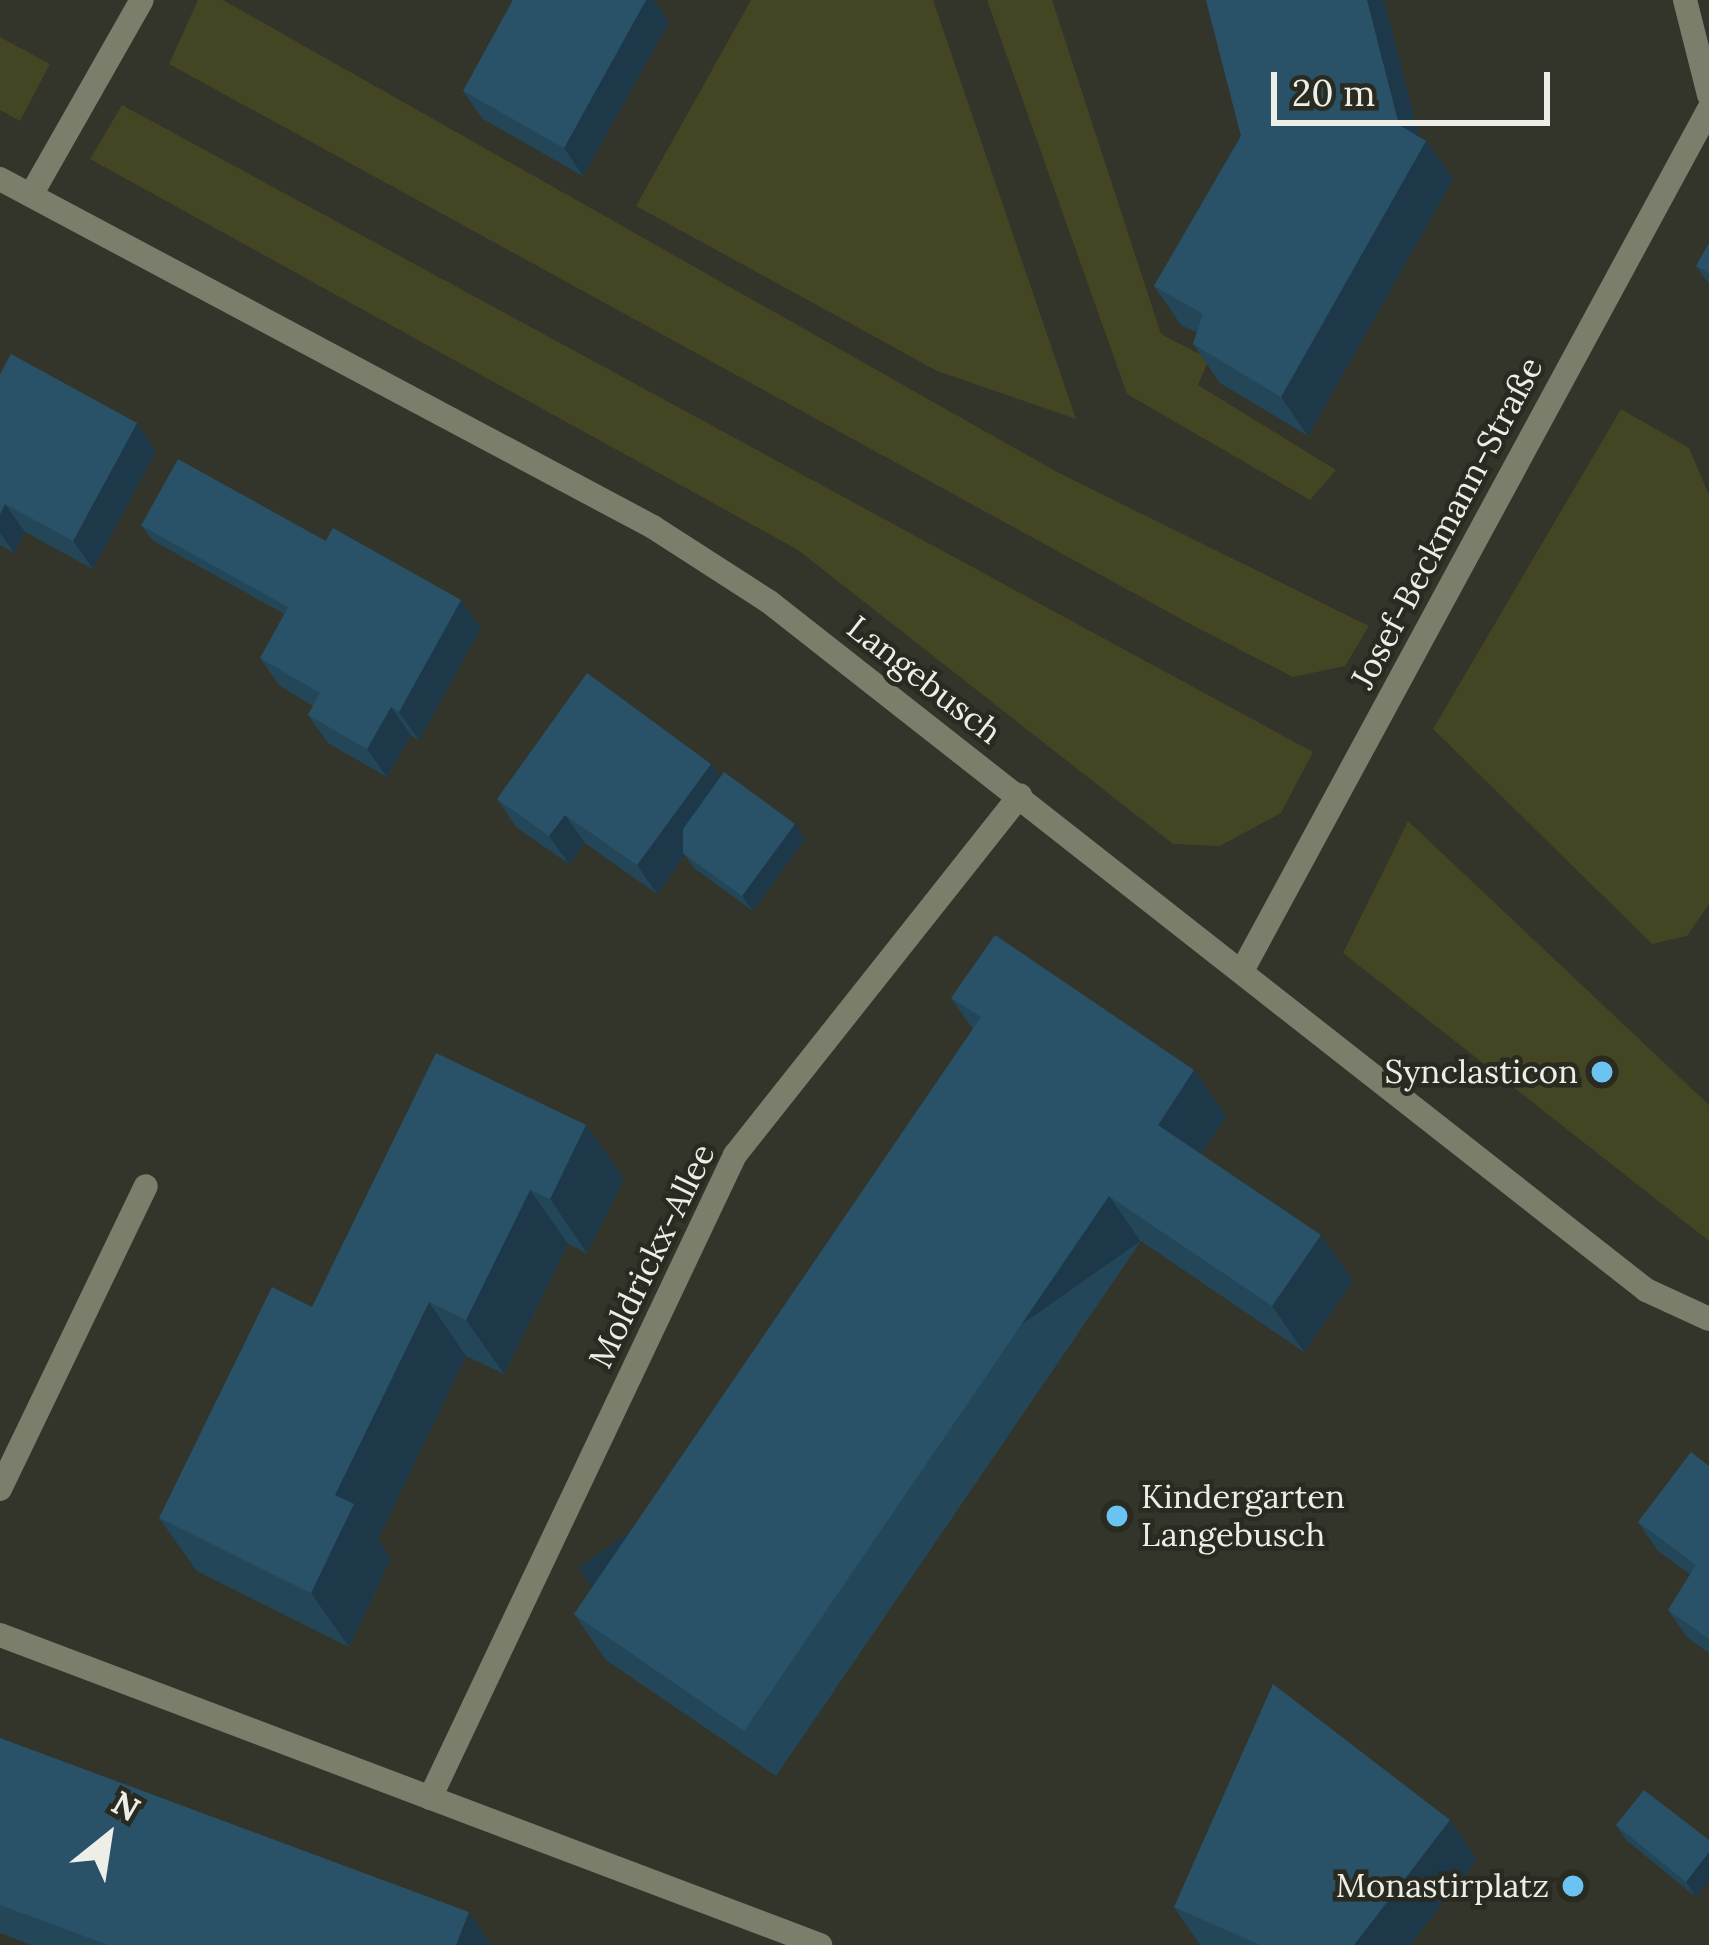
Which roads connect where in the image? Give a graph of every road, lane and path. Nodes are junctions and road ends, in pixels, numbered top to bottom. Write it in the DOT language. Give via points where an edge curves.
graph roads {
  1 [pos="142,0"];
  2 [pos="1685,0"];
  3 [pos="1709,95"];
  4 [pos="1709,109"];
  5 [pos="0,178"];
  6 [pos="31,195"];
  7 [pos="1019,795"];
  8 [pos="1244,969"];
  9 [pos="146,1186"];
  10 [pos="1709,1319"];
  11 [pos="0,1489"];
  12 [pos="0,1635"];
  13 [pos="430,1798"];
  14 [pos="820,1945"];
  1 -- 6 [label="street"];
  2 -- 3 [label="street"];
  4 -- 8 [label="street, Josef-Beckmann-Straße"];
  5 -- 6 [label="street, Langebusch"];
  6 -- 7 [label="street, Langebusch" via="653,527"];
  7 -- 8 [label="street, Langebusch"];
  7 -- 13 [label="street, Moldrickx-Allee" via="735,1155"];
  8 -- 10 [label="street, Langebusch" via="1646,1290"];
  9 -- 11 [label="street"];
  12 -- 13 [label="street"];
  13 -- 14 [label="street"];
}
